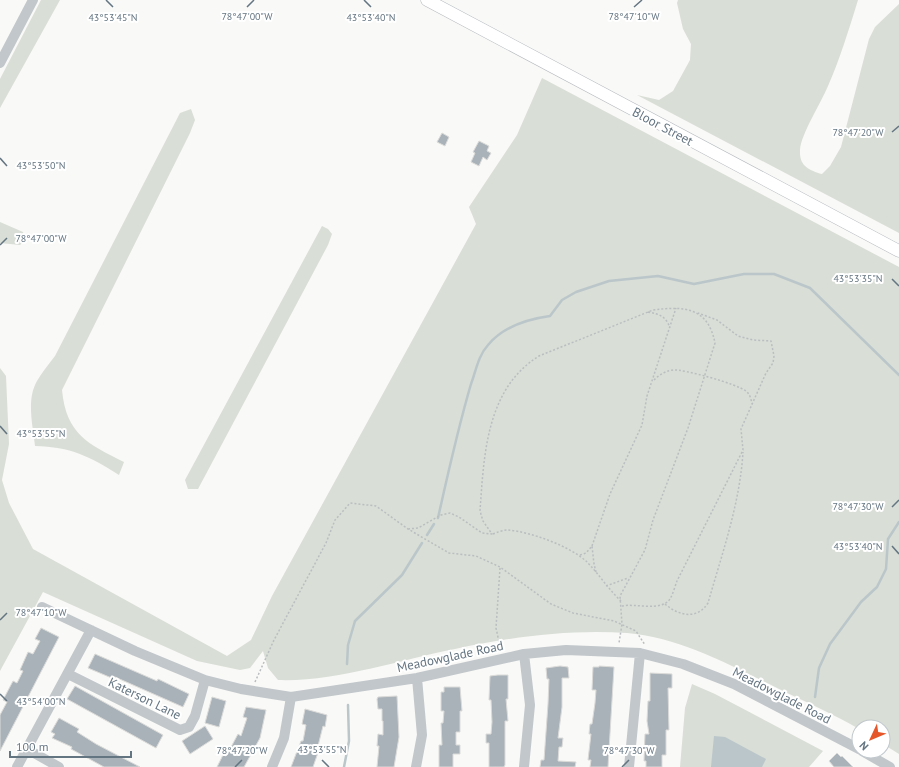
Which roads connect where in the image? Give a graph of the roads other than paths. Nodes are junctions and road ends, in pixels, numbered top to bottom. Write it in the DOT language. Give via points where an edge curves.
graph roads {
  1 [pos="33,0"];
  2 [pos="435,2"];
  3 [pos="0,62"];
  4 [pos="899,251"];
  5 [pos="42,607"];
  6 [pos="91,630"];
  7 [pos="640,653"];
  8 [pos="524,654"];
  9 [pos="68,674"];
  10 [pos="417,678"];
  11 [pos="205,680"];
  12 [pos="291,697"];
  13 [pos="851,745"];
  14 [pos="27,749"];
  15 [pos="874,759"];
  16 [pos="885,766"];
  17 [pos="17,767"];
  18 [pos="59,767"];
  19 [pos="272,767"];
  20 [pos="416,767"];
  21 [pos="524,767"];
  22 [pos="629,767"];
  1 -- 3 [label="street"];
  2 -- 4 [label="main road, Bloor Street"];
  5 -- 6 [label="street, Meadowglade Road"];
  6 -- 9 [label="street"];
  6 -- 11 [label="street, Meadowglade Road"];
  7 -- 8 [label="street, Meadowglade Road" via="566,650"];
  7 -- 13 [label="street, Meadowglade Road" via="683,664 734,684"];
  7 -- 22 [label="street"];
  8 -- 10 [label="street, Meadowglade Road"];
  8 -- 21 [label="street" via="530,705"];
  9 -- 11 [label="street, Katerson Lane" via="180,730 189,727 196,716"];
  9 -- 14 [label="street"];
  10 -- 12 [label="street, Meadowglade Road"];
  10 -- 20 [label="street" via="422,735"];
  11 -- 12 [label="street, Meadowglade Road" via="250,691"];
  12 -- 19 [label="street" via="284,738"];
  14 -- 17 [label="street"];
  14 -- 18 [label="street"];
  15 -- 16 [label="street"];
}
